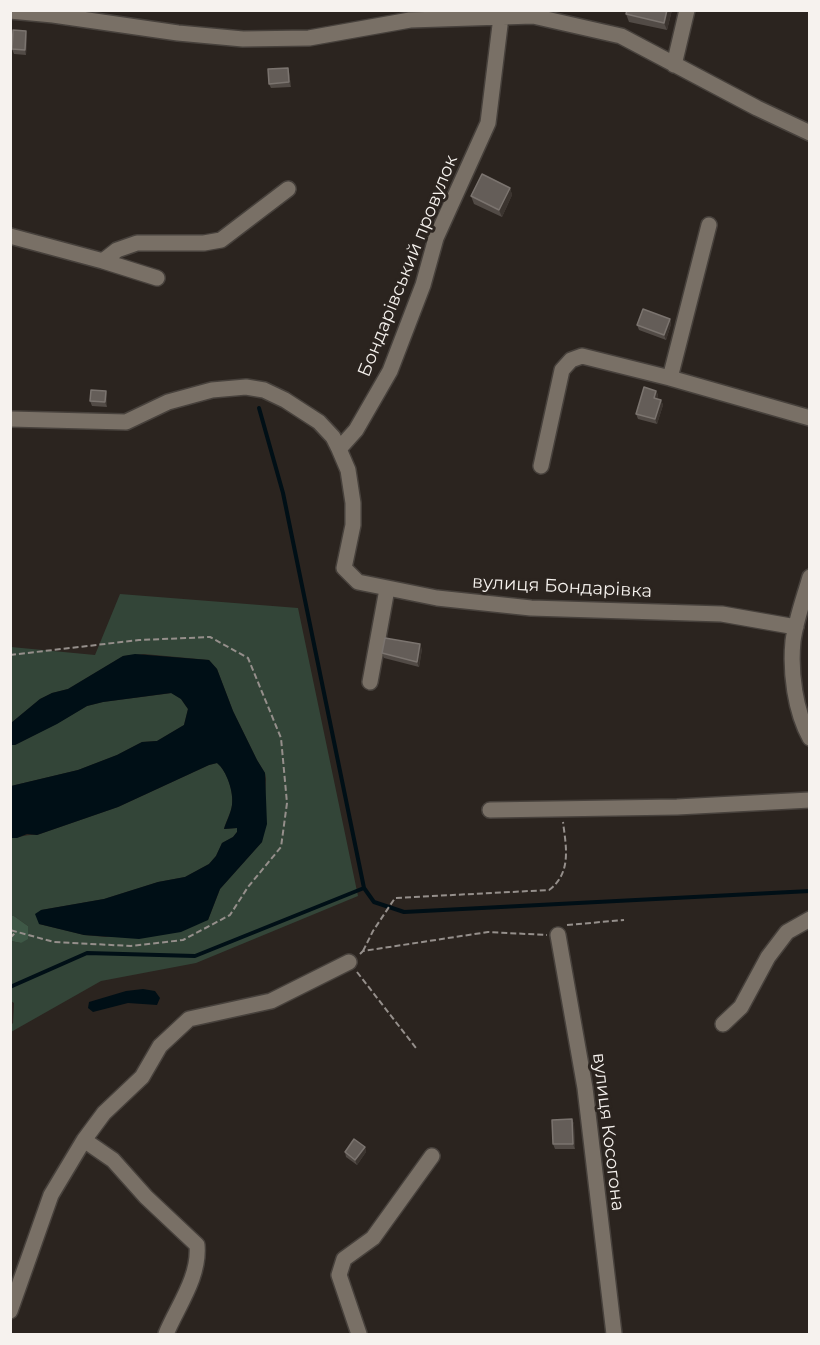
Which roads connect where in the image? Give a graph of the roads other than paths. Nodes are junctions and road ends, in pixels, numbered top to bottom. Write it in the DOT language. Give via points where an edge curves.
graph roads {
  1 [pos="687,10"];
  2 [pos="10,11"];
  3 [pos="501,17"];
  4 [pos="674,65"];
  5 [pos="810,133"];
  6 [pos="288,189"];
  7 [pos="710,225"];
  8 [pos="10,236"];
  9 [pos="103,261"];
  10 [pos="157,278"];
  11 [pos="670,378"];
  12 [pos="810,418"];
  13 [pos="10,419"];
  14 [pos="339,449"];
  15 [pos="541,466"];
  16 [pos="810,577"];
  17 [pos="387,589"];
  18 [pos="806,602"];
  19 [pos="796,627"];
  20 [pos="370,682"];
  21 [pos="810,738"];
  22 [pos="810,800"];
  23 [pos="490,810"];
  24 [pos="810,919"];
  25 [pos="558,935"];
  26 [pos="349,963"];
  27 [pos="723,1024"];
  28 [pos="84,1140"];
  29 [pos="432,1156"];
  30 [pos="10,1311"];
  31 [pos="166,1335"];
  32 [pos="359,1335"];
  33 [pos="614,1335"];
  1 -- 4 [label="street"];
  2 -- 3 [label="street" via="243,39 309,38 410,20"];
  3 -- 4 [label="street" via="533,16 621,36"];
  3 -- 14 [label="street, Бондарівський провулок" via="488,123 436,238 423,285 390,371 356,430"];
  4 -- 5 [label="street"];
  6 -- 9 [label="street" via="221,240 137,243 117,250"];
  7 -- 11 [label="street"];
  8 -- 9 [label="street"];
  9 -- 10 [label="street"];
  11 -- 12 [label="street"];
  11 -- 15 [label="street" via="582,356 571,360 562,370"];
  13 -- 14 [label="street, вулиця Бондарівка" via="126,422 168,402 212,390 246,387 264,390 320,422"];
  14 -- 17 [label="street, вулиця Бондарівка" via="348,470 353,503 353,525 344,568 358,582"];
  16 -- 18 [label="street"];
  17 -- 19 [label="street, вулиця Бондарівка" via="531,608 722,614"];
  17 -- 20 [label="street"];
  18 -- 19 [label="street"];
  19 -- 21 [label="street" via="796,690"];
  22 -- 23 [label="street"];
  24 -- 27 [label="street" via="787,932 768,957 741,1007"];
  25 -- 33 [label="street, вулиця Косогона" via="585,1088"];
  26 -- 28 [label="street" via="271,1001 189,1019 160,1046 142,1077 104,1113"];
  28 -- 30 [label="street" via="51,1195"];
  28 -- 31 [label="street" via="113,1160 197,1245 194,1272"];
  29 -- 32 [label="street" via="373,1238 344,1259 339,1275"];
}
